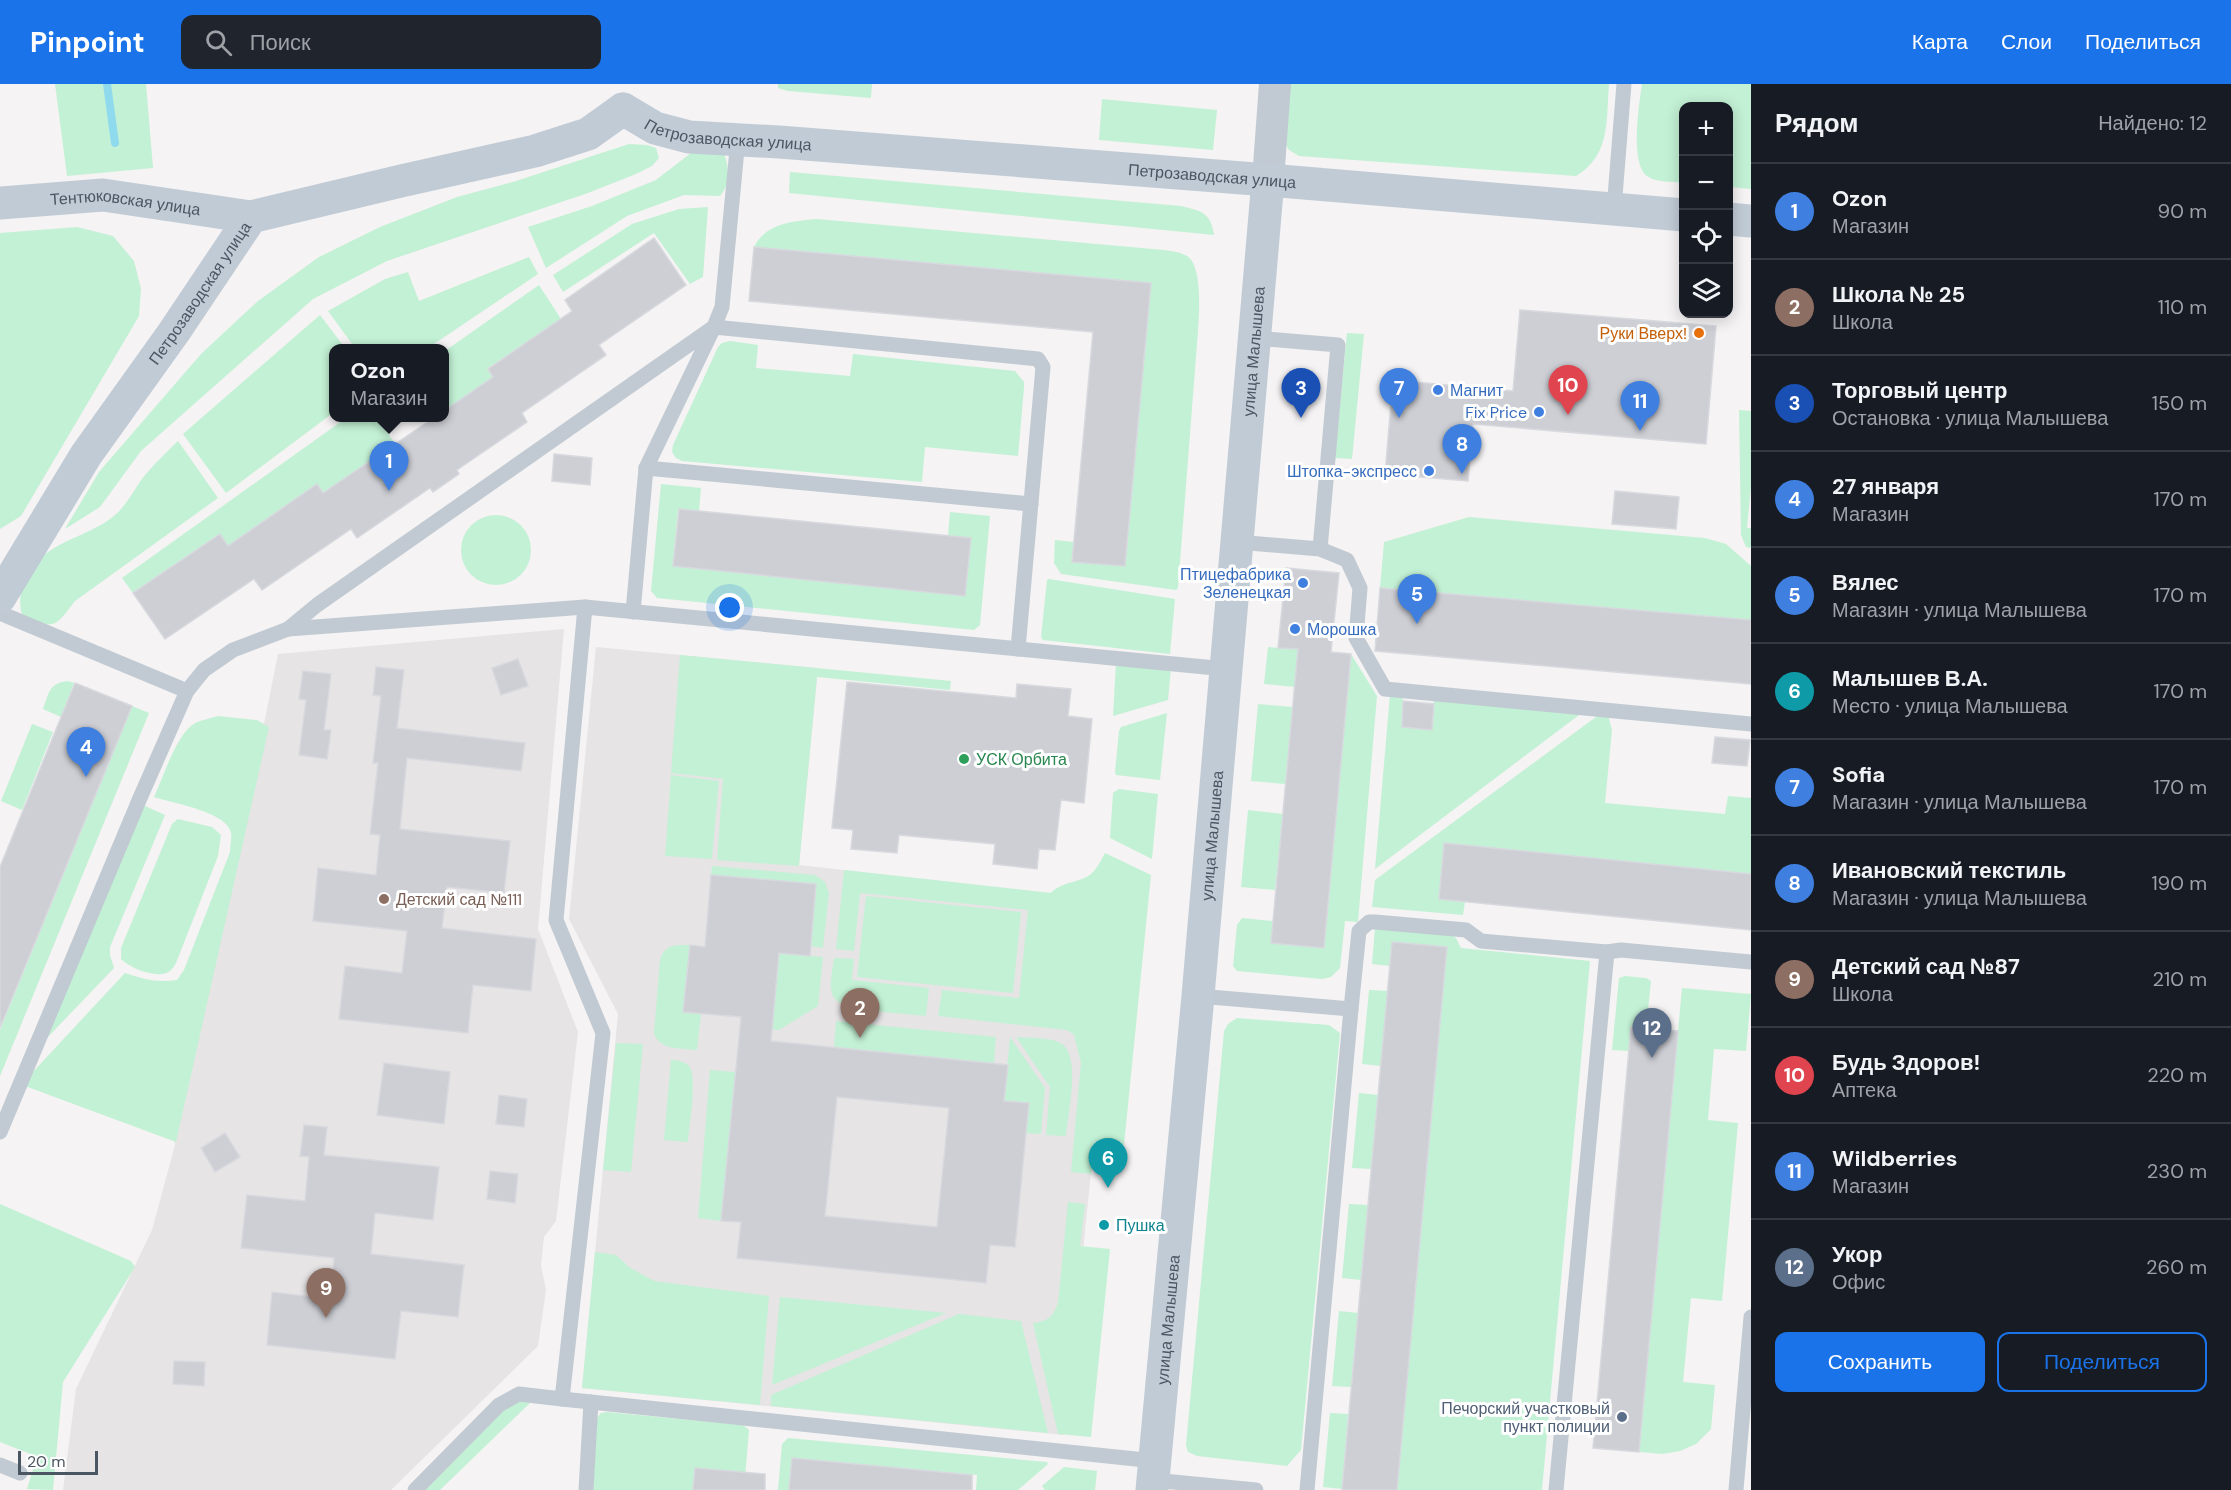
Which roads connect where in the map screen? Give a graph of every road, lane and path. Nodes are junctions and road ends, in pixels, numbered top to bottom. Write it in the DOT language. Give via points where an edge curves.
graph roads {
  1 [pos="1275,84"];
  2 [pos="1624,84"];
  3 [pos="627,96"];
  4 [pos="738,140"];
  5 [pos="1268,180"];
  6 [pos="0,203"];
  7 [pos="1614,209"];
  8 [pos="1679,215"];
  9 [pos="251,217"];
  10 [pos="1733,219"];
  11 [pos="1751,221"];
  12 [pos="714,327"];
  13 [pos="1254,338"];
  14 [pos="646,468"];
  15 [pos="1031,504"];
  16 [pos="1237,542"];
  17 [pos="1320,549"];
  18 [pos="0,597"];
  19 [pos="585,607"];
  20 [pos="633,612"];
  21 [pos="0,613"];
  22 [pos="288,629"];
  23 [pos="1018,649"];
  24 [pos="1226,669"];
  25 [pos="187,691"];
  26 [pos="1751,724"];
  27 [pos="1607,952"];
  28 [pos="1751,962"];
  29 [pos="1198,996"];
  30 [pos="1352,1009"];
  31 [pos="0,1130"];
  32 [pos="1751,1317"];
  33 [pos="562,1399"];
  34 [pos="591,1402"];
  35 [pos="0,1465"];
  36 [pos="20,1473"];
  37 [pos="1153,1477"];
  38 [pos="415,1490"];
  39 [pos="586,1490"];
  40 [pos="1256,1490"];
  41 [pos="1308,1490"];
  42 [pos="1556,1490"];
  43 [pos="1736,1490"];
  1 -- 5 [label="street"];
  2 -- 7 [label="lane"];
  3 -- 4 [label="street, Петрозаводская улица" via="655,128 689,137"];
  3 -- 9 [label="street, Петрозаводская улица" via="588,134 535,151"];
  4 -- 5 [label="street, Петрозаводская улица"];
  4 -- 12 [label="lane" via="722,308"];
  5 -- 7 [label="street, Петрозаводская улица"];
  5 -- 13 [label="street, улица Малышева"];
  6 -- 9 [label="street, Тентюковская улица" via="103,195"];
  7 -- 8 [label="street, Петрозаводская улица"];
  9 -- 18 [label="street, Петрозаводская улица" via="86,454"];
  10 -- 11 [label="street"];
  12 -- 14 [label="lane"];
  12 -- 15 [label="lane" via="1038,359 1043,367"];
  12 -- 22 [label="lane" via="317,604"];
  13 -- 16 [label="street, улица Малышева"];
  13 -- 17 [label="lane" via="1338,345"];
  14 -- 15 [label="lane"];
  14 -- 20 [label="lane"];
  15 -- 23 [label="lane"];
  16 -- 17 [label="lane"];
  16 -- 24 [label="street, улица Малышева"];
  17 -- 26 [label="lane" via="1347,560 1360,588 1356,638 1385,689"];
  19 -- 20 [label="lane"];
  19 -- 22 [label="lane"];
  19 -- 33 [label="lane" via="556,920 603,1033"];
  20 -- 23 [label="lane"];
  21 -- 25 [label="lane"];
  22 -- 25 [label="lane" via="233,651 204,670"];
  23 -- 24 [label="lane"];
  24 -- 29 [label="street, улица Малышева"];
  25 -- 31 [label="lane"];
  27 -- 28 [label="lane"];
  27 -- 30 [label="lane" via="1481,941 1466,930 1369,922 1359,931"];
  27 -- 42 [label="lane"];
  29 -- 30 [label="lane"];
  29 -- 37 [label="street, улица Малышева"];
  30 -- 41 [label="lane"];
  32 -- 43 [label="lane"];
  33 -- 34 [label="lane"];
  33 -- 38 [label="lane" via="519,1394 499,1405"];
  34 -- 37 [label="lane"];
  34 -- 39 [label="lane"];
  35 -- 36 [label="lane"];
  37 -- 40 [label="lane"];
}
